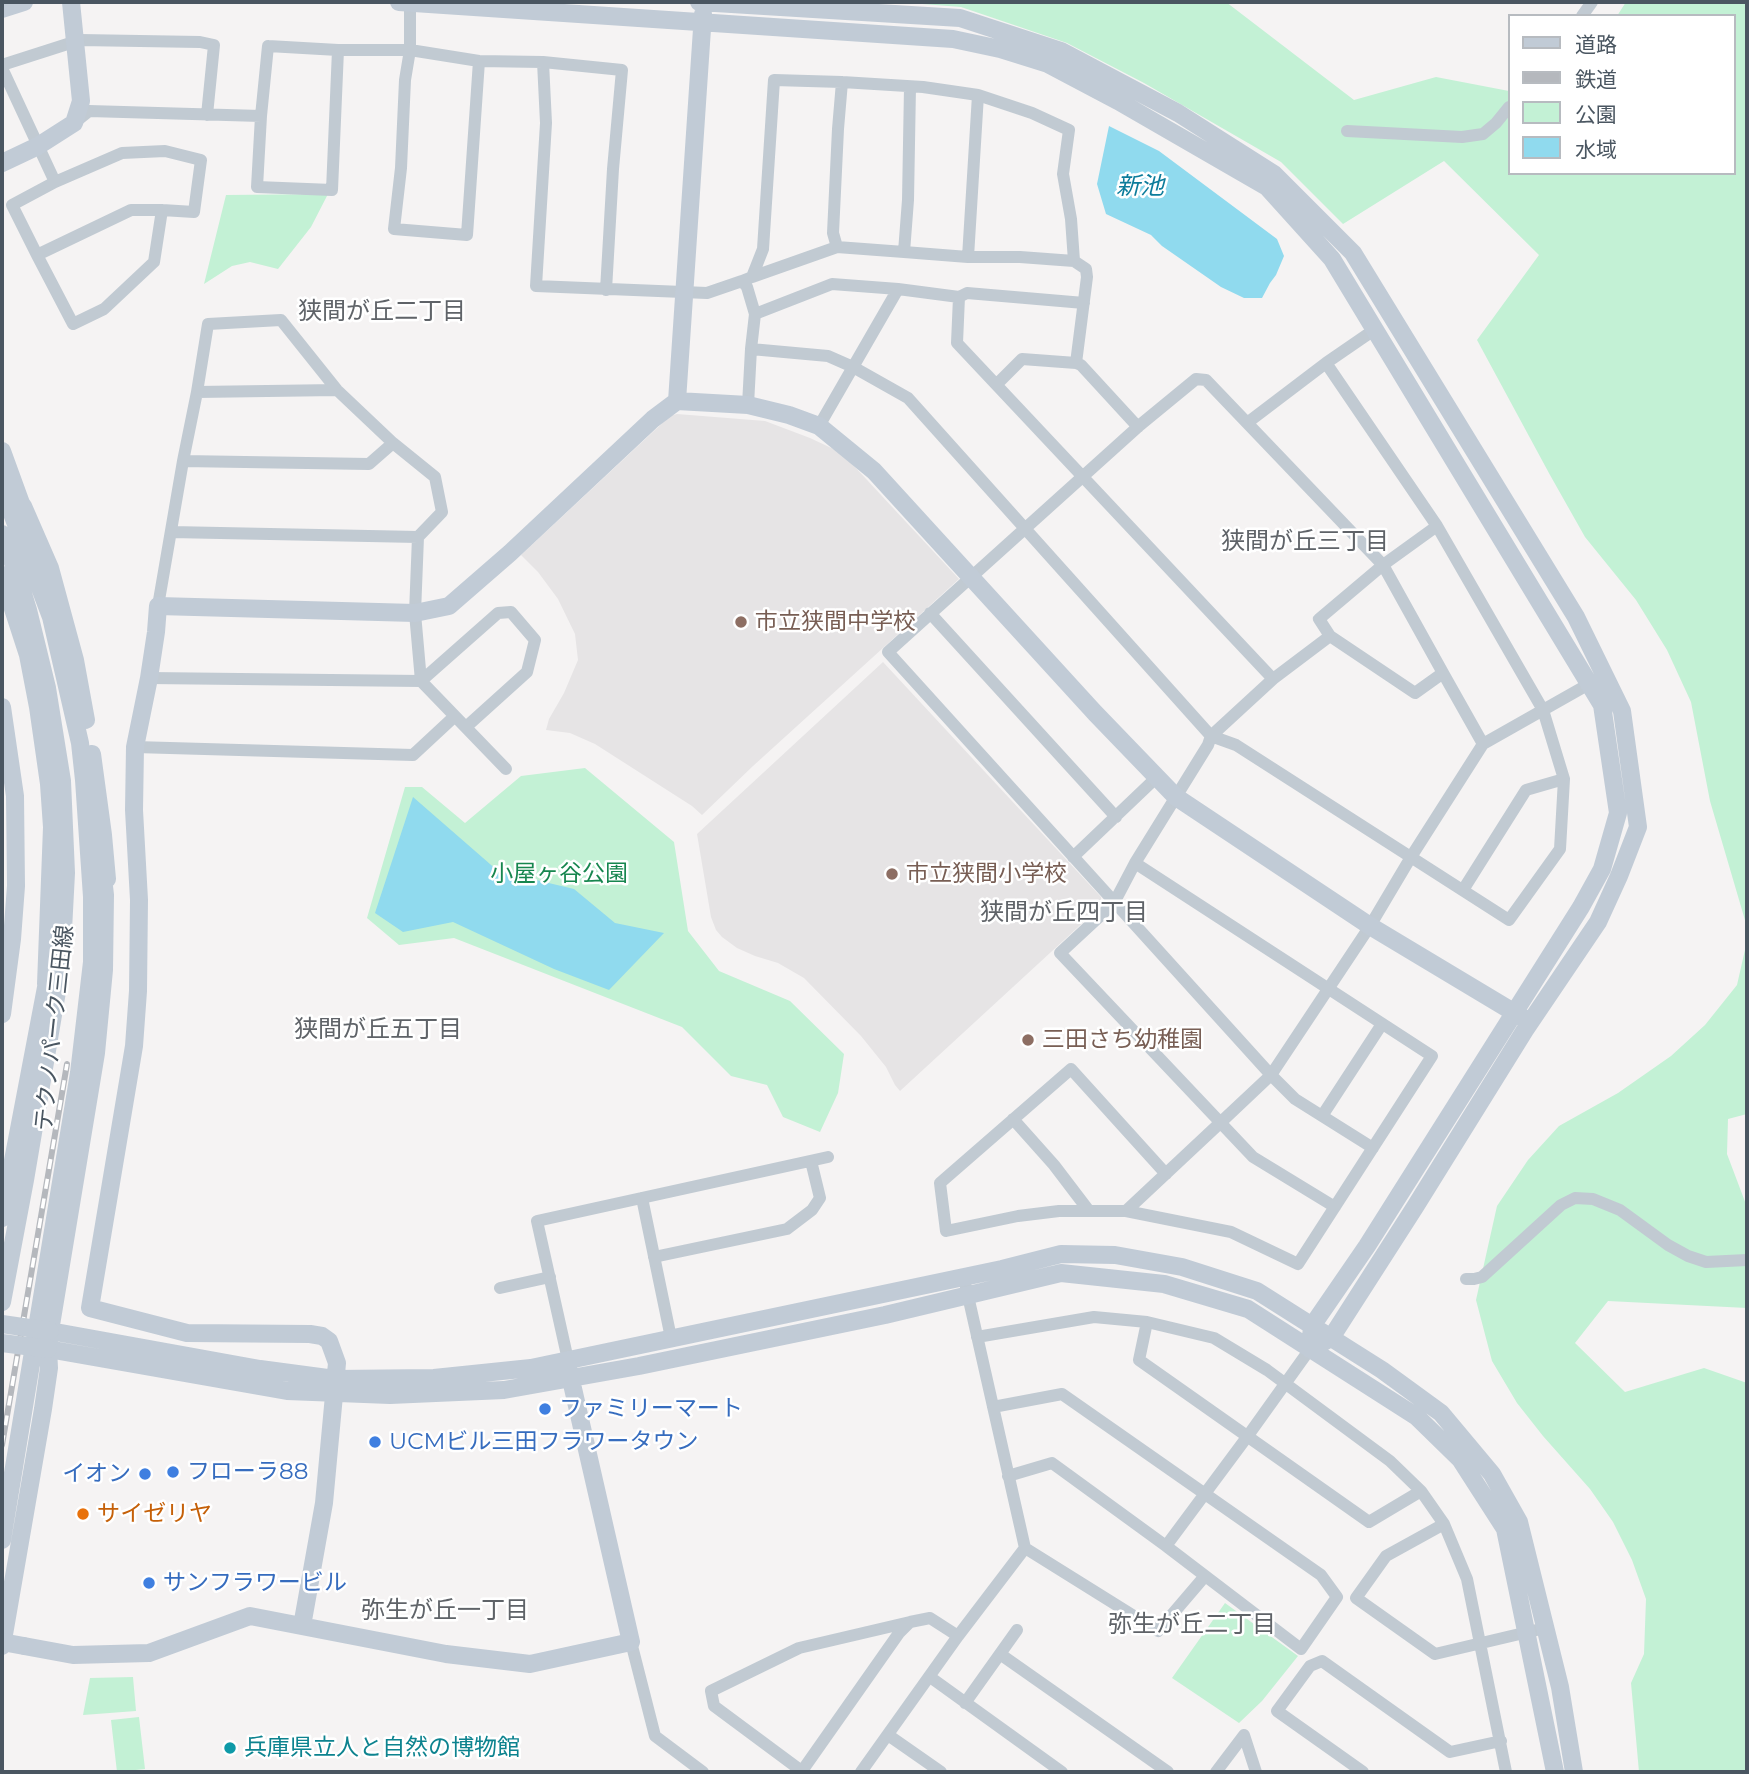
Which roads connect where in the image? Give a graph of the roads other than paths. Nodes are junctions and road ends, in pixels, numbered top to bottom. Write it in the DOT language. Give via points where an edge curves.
graph roads {
  1 [pos="24,2"];
  2 [pos="71,2"];
  3 [pos="399,2"];
  4 [pos="410,2"];
  5 [pos="701,2"];
  6 [pos="787,5"];
  7 [pos="2,9"];
  8 [pos="703,23"];
  9 [pos="74,42"];
  10 [pos="338,50"];
  11 [pos="410,50"];
  12 [pos="479,61"];
  13 [pos="543,62"];
  14 [pos="2,66"];
  15 [pos="842,82"];
  16 [pos="910,87"];
  17 [pos="978,95"];
  18 [pos="1508,108"];
  19 [pos="207,115"];
  20 [pos="261,116"];
  21 [pos="74,123"];
  22 [pos="1347,131"];
  23 [pos="38,146"];
  24 [pos="2,163"];
  25 [pos="55,182"];
  26 [pos="162,210"];
  27 [pos="837,247"];
  28 [pos="904,252"];
  29 [pos="37,255"];
  30 [pos="968,257"];
  31 [pos="1074,261"];
  32 [pos="747,279"];
  33 [pos="606,289"];
  34 [pos="898,289"];
  35 [pos="684,291"];
  36 [pos="959,297"];
  37 [pos="1084,303"];
  38 [pos="755,314"];
  39 [pos="1374,330"];
  40 [pos="751,349"];
  41 [pos="1076,363"];
  42 [pos="1326,363"];
  43 [pos="854,367"];
  44 [pos="997,384"];
  45 [pos="337,390"];
  46 [pos="197,392"];
  47 [pos="677,401"];
  48 [pos="748,405"];
  49 [pos="1247,423"];
  50 [pos="820,426"];
  51 [pos="1138,427"];
  52 [pos="393,443"];
  53 [pos="2,451"];
  54 [pos="183,461"];
  55 [pos="1083,477"];
  56 [pos="2,487"];
  57 [pos="23,506"];
  58 [pos="1437,526"];
  59 [pos="1025,528"];
  60 [pos="171,532"];
  61 [pos="2,534"];
  62 [pos="418,537"];
  63 [pos="2,546"];
  64 [pos="1383,565"];
  65 [pos="8,571"];
  66 [pos="971,576"];
  67 [pos="158,606"];
  68 [pos="415,612"];
  69 [pos="930,613"];
  70 [pos="51,617"];
  71 [pos="1330,636"];
  72 [pos="1443,673"];
  73 [pos="149,678"];
  74 [pos="1273,679"];
  75 [pos="421,681"];
  76 [pos="1589,684"];
  77 [pos="2,707"];
  78 [pos="1543,710"];
  79 [pos="455,716"];
  80 [pos="466,727"];
  81 [pos="1211,736"];
  82 [pos="1483,744"];
  83 [pos="135,747"];
  84 [pos="506,769"];
  85 [pos="1157,777"];
  86 [pos="1563,779"];
  87 [pos="84,780"];
  88 [pos="1176,797"];
  89 [pos="1116,817"];
  90 [pos="1073,857"];
  91 [pos="1411,857"];
  92 [pos="1135,863"];
  93 [pos="66,873"];
  94 [pos="1463,890"];
  95 [pos="1114,903"];
  96 [pos="1370,926"];
  97 [pos="104,970"];
  98 [pos="46,984"];
  99 [pos="1329,989"];
  100 [pos="1514,1013"];
  101 [pos="2,1014"];
  102 [pos="1530,1023"];
  103 [pos="1382,1024"];
  104 [pos="1271,1074"];
  105 [pos="1322,1116"];
  106 [pos="1013,1119"];
  107 [pos="1220,1123"];
  108 [pos="1373,1148"];
  109 [pos="828,1157"];
  110 [pos="811,1161"];
  111 [pos="1166,1174"];
  112 [pos="642,1198"];
  113 [pos="1335,1207"];
  114 [pos="1089,1211"];
  115 [pos="1126,1211"];
  116 [pos="2,1218"];
  117 [pos="654,1257"];
  118 [pos="1747,1260"];
  119 [pos="550,1277"];
  120 [pos="960,1278"];
  121 [pos="1465,1279"];
  122 [pos="500,1288"];
  123 [pos="963,1296"];
  124 [pos="2,1302"];
  125 [pos="1147,1322"];
  126 [pos="2,1324"];
  127 [pos="1312,1326"];
  128 [pos="50,1331"];
  129 [pos="977,1337"];
  130 [pos="671,1338"];
  131 [pos="1331,1338"];
  132 [pos="2,1343"];
  133 [pos="48,1349"];
  134 [pos="1310,1349"];
  135 [pos="568,1360"];
  136 [pos="570,1379"];
  137 [pos="1285,1384"];
  138 [pos="334,1386"];
  139 [pos="993,1407"];
  140 [pos="1247,1437"];
  141 [pos="1009,1476"];
  142 [pos="1421,1491"];
  143 [pos="1203,1494"];
  144 [pos="1444,1524"];
  145 [pos="2,1540"];
  146 [pos="1166,1546"];
  147 [pos="1025,1548"];
  148 [pos="1205,1576"];
  149 [pos="909,1622"];
  150 [pos="302,1626"];
  151 [pos="1017,1630"];
  152 [pos="1536,1631"];
  153 [pos="958,1636"];
  154 [pos="631,1642"];
  155 [pos="2,1644"];
  156 [pos="1480,1644"];
  157 [pos="1000,1654"];
  158 [pos="930,1677"];
  159 [pos="965,1703"];
  160 [pos="888,1735"];
  161 [pos="1501,1741"];
  162 [pos="703,1772"];
  163 [pos="803,1772"];
  164 [pos="861,1772"];
  165 [pos="941,1772"];
  166 [pos="1062,1772"];
  167 [pos="1168,1772"];
  168 [pos="1216,1772"];
  169 [pos="1256,1772"];
  170 [pos="1363,1772"];
  171 [pos="1506,1772"];
  172 [pos="1555,1772"];
  173 [pos="1574,1772"];
  1 -- 7 [label="street"];
  2 -- 9 [label="street"];
  3 -- 4 [label="street"];
  4 -- 8 [label="street"];
  4 -- 11 [label="street"];
  5 -- 6 [label="street"];
  5 -- 8 [label="street"];
  6 -- 102 [label="street" via="960,18 1061,51 1178,113 1274,174 1353,253 1576,617 1622,711 1638,827 1598,922"];
  8 -- 35 [label="street"];
  8 -- 39 [label="street" via="953,39 1048,64 1267,187 1332,259"];
  9 -- 14 [label="street"];
  9 -- 19 [label="street" via="214,45"];
  9 -- 21 [label="street" via="81,101"];
  10 -- 11 [label="street"];
  10 -- 20 [label="street" via="268,46"];
  10 -- 20 [label="street" via="332,190 257,187"];
  11 -- 12 [label="street"];
  11 -- 12 [label="street" via="394,229 467,235"];
  12 -- 13 [label="street"];
  13 -- 33 [label="street" via="546,123 536,286"];
  13 -- 33 [label="street" via="622,70"];
  14 -- 23 [label="street"];
  15 -- 16 [label="street"];
  15 -- 27 [label="street" via="833,233"];
  15 -- 32 [label="street" via="774,80 763,249"];
  16 -- 17 [label="street"];
  16 -- 28 [label="street"];
  17 -- 30 [label="street"];
  17 -- 31 [label="street" via="1069,130 1063,174"];
  18 -- 22 [label="street" via="1483,134 1462,137"];
  19 -- 20 [label="street"];
  19 -- 21 [label="street" via="89,111"];
  21 -- 23 [label="street"];
  23 -- 24 [label="street"];
  23 -- 25 [label="street"];
  25 -- 26 [label="street" via="122,153 165,151 201,160 194,212"];
  25 -- 29 [label="street" via="12,205"];
  26 -- 29 [label="street" via="131,210"];
  26 -- 29 [label="street" via="154,262 104,309 73,324"];
  27 -- 28 [label="street"];
  27 -- 32 [label="street"];
  28 -- 30 [label="street"];
  30 -- 31 [label="street"];
  31 -- 37 [label="street" via="1086,269"];
  32 -- 35 [label="street" via="707,292"];
  32 -- 38 [label="street"];
  33 -- 35 [label="street"];
  34 -- 36 [label="street"];
  34 -- 38 [label="street" via="832,284"];
  34 -- 43 [label="street"];
  35 -- 47 [label="street"];
  36 -- 37 [label="street" via="967,293"];
  36 -- 44 [label="street" via="957,343"];
  37 -- 41 [label="street"];
  38 -- 40 [label="street"];
  39 -- 42 [label="street"];
  39 -- 76 [label="street"];
  40 -- 43 [label="street" via="828,356"];
  40 -- 48 [label="street"];
  41 -- 44 [label="street" via="1023,359"];
  41 -- 51 [label="street"];
  42 -- 49 [label="street"];
  42 -- 58 [label="street"];
  43 -- 50 [label="street"];
  43 -- 59 [label="street" via="908,398"];
  44 -- 55 [label="street"];
  45 -- 46 [label="street"];
  45 -- 46 [label="street" via="281,320 208,324"];
  45 -- 52 [label="street"];
  46 -- 54 [label="street"];
  47 -- 48 [label="street"];
  47 -- 68 [label="street" via="449,606"];
  48 -- 50 [label="street"];
  49 -- 51 [label="street" via="1206,380 1196,379"];
  49 -- 64 [label="street"];
  50 -- 66 [label="street" via="874,471"];
  51 -- 55 [label="street"];
  52 -- 54 [label="street" via="369,464"];
  52 -- 62 [label="street" via="435,477 442,512"];
  53 -- 57 [label="street"];
  54 -- 60 [label="street"];
  55 -- 59 [label="street"];
  55 -- 74 [label="street"];
  56 -- 70 [label="street, テクノパーク三田線"];
  57 -- 70 [label="street"];
  57 -- 97 [label="street" via="50,568 75,660 96,778 107,863"];
  58 -- 64 [label="street"];
  58 -- 78 [label="street"];
  59 -- 66 [label="street"];
  59 -- 81 [label="street"];
  60 -- 62 [label="street"];
  60 -- 67 [label="street"];
  61 -- 65 [label="street, テクノパーク三田線"];
  62 -- 68 [label="street"];
  63 -- 65 [label="street"];
  64 -- 71 [label="street" via="1319,619"];
  64 -- 72 [label="street"];
  65 -- 93 [label="street, テクノパーク三田線" via="28,610 47,688 62,781"];
  65 -- 98 [label="street" via="28,655 49,784 52,827"];
  66 -- 69 [label="street"];
  66 -- 85 [label="street"];
  67 -- 68 [label="street"];
  67 -- 73 [label="street"];
  68 -- 75 [label="street"];
  69 -- 89 [label="street"];
  69 -- 90 [label="street" via="888,652"];
  70 -- 87 [label="street, テクノパーク三田線"];
  71 -- 72 [label="street" via="1415,693"];
  71 -- 74 [label="street"];
  72 -- 82 [label="street"];
  73 -- 75 [label="street"];
  73 -- 83 [label="street"];
  74 -- 81 [label="street"];
  75 -- 79 [label="street"];
  75 -- 80 [label="street" via="498,613 511,612 535,640 527,672"];
  76 -- 78 [label="street"];
  76 -- 100 [label="street" via="1602,705 1618,813 1602,869"];
  77 -- 101 [label="street" via="15,796 16,886"];
  78 -- 82 [label="street"];
  78 -- 86 [label="street"];
  79 -- 80 [label="street"];
  79 -- 83 [label="street" via="413,755"];
  80 -- 84 [label="street"];
  81 -- 88 [label="street"];
  81 -- 91 [label="street" via="1236,745"];
  82 -- 91 [label="street"];
  83 -- 138 [label="street" via="139,900 134,1046 90,1308 187,1333 323,1336 330,1341 337,1363"];
  85 -- 88 [label="street"];
  85 -- 89 [label="street"];
  86 -- 94 [label="street" via="1526,790"];
  86 -- 94 [label="street" via="1560,849 1509,920"];
  87 -- 97 [label="street" via="98,835 105,895"];
  87 -- 145 [label="street, テクノパーク三田線" via="92,897 89,990"];
  88 -- 92 [label="street"];
  88 -- 96 [label="street"];
  89 -- 90 [label="street"];
  90 -- 95 [label="street"];
  91 -- 94 [label="street"];
  91 -- 96 [label="street"];
  92 -- 95 [label="street"];
  92 -- 99 [label="street"];
  93 -- 98 [label="street"];
  93 -- 124 [label="street, テクノパーク三田線" via="61,968"];
  95 -- 104 [label="street"];
  95 -- 107 [label="street" via="1060,953"];
  96 -- 99 [label="street"];
  96 -- 100 [label="street"];
  97 -- 128 [label="street" via="96,1053"];
  98 -- 116 [label="street"];
  99 -- 103 [label="street"];
  99 -- 104 [label="street"];
  100 -- 102 [label="street"];
  100 -- 127 [label="street"];
  102 -- 131 [label="street"];
  103 -- 105 [label="street"];
  103 -- 108 [label="street" via="1432,1056"];
  104 -- 105 [label="street" via="1295,1099"];
  104 -- 107 [label="street"];
  105 -- 108 [label="street"];
  106 -- 111 [label="street" via="1071,1069"];
  106 -- 114 [label="street"];
  106 -- 114 [label="street" via="940,1183 946,1231 1018,1216"];
  107 -- 111 [label="street"];
  107 -- 113 [label="street" via="1254,1157"];
  108 -- 113 [label="street"];
  109 -- 110 [label="street"];
  110 -- 112 [label="street"];
  110 -- 117 [label="street" via="820,1198 788,1229"];
  111 -- 115 [label="street"];
  112 -- 117 [label="street"];
  112 -- 119 [label="street" via="537,1221"];
  113 -- 115 [label="street" via="1298,1264 1231,1232"];
  114 -- 115 [label="street"];
  117 -- 130 [label="street"];
  118 -- 121 [label="street" via="1706,1262 1688,1256 1620,1210 1593,1199 1575,1198 1561,1205 1482,1277"];
  119 -- 122 [label="street"];
  119 -- 135 [label="street"];
  120 -- 123 [label="street"];
  120 -- 127 [label="street" via="1061,1255 1115,1255 1182,1267 1257,1291"];
  120 -- 130 [label="street"];
  123 -- 129 [label="street"];
  123 -- 134 [label="street" via="1061,1273 1164,1284 1248,1309"];
  123 -- 136 [label="street"];
  125 -- 129 [label="street" via="1094,1317"];
  125 -- 137 [label="street" via="1214,1338"];
  125 -- 140 [label="street" via="1139,1360"];
  126 -- 128 [label="street, bridge"];
  127 -- 131 [label="street"];
  127 -- 134 [label="street"];
  128 -- 133 [label="street"];
  128 -- 138 [label="street"];
  129 -- 139 [label="street"];
  130 -- 135 [label="street"];
  131 -- 134 [label="street"];
  131 -- 152 [label="street" via="1441,1413 1492,1474 1519,1522"];
  132 -- 133 [label="street, bridge"];
  133 -- 138 [label="street" via="286,1391"];
  133 -- 155 [label="street" via="43,1409"];
  134 -- 137 [label="street"];
  134 -- 152 [label="street" via="1417,1417 1460,1460 1505,1529"];
  135 -- 136 [label="street"];
  135 -- 138 [label="street" via="531,1368"];
  136 -- 138 [label="street" via="504,1390 390,1395"];
  136 -- 154 [label="street"];
  137 -- 140 [label="street"];
  137 -- 142 [label="street" via="1390,1461"];
  138 -- 150 [label="street" via="324,1503"];
  139 -- 141 [label="street"];
  139 -- 143 [label="street" via="1062,1394"];
  140 -- 142 [label="street" via="1368,1522"];
  140 -- 143 [label="street"];
  141 -- 146 [label="street" via="1052,1463"];
  141 -- 147 [label="street"];
  142 -- 144 [label="street"];
  143 -- 146 [label="street"];
  143 -- 148 [label="street" via="1321,1575 1337,1597 1301,1648"];
  144 -- 156 [label="street" via="1467,1579"];
  144 -- 156 [label="street" via="1386,1556 1356,1598 1435,1654"];
  146 -- 148 [label="street"];
  147 -- 148 [label="street" via="1158,1631"];
  147 -- 153 [label="street"];
  149 -- 153 [label="street" via="930,1618"];
  149 -- 163 [label="street"];
  149 -- 163 [label="street" via="799,1648 711,1692 714,1706"];
  150 -- 154 [label="street" via="446,1654 530,1664"];
  150 -- 155 [label="street, bridge" via="250,1616 149,1653 73,1655"];
  151 -- 157 [label="street"];
  152 -- 156 [label="street"];
  152 -- 172 [label="street"];
  152 -- 173 [label="street" via="1560,1687"];
  153 -- 158 [label="street"];
  154 -- 162 [label="street" via="655,1736"];
  156 -- 161 [label="street"];
  157 -- 159 [label="street"];
  157 -- 167 [label="street"];
  158 -- 159 [label="street"];
  158 -- 160 [label="street"];
  159 -- 166 [label="street"];
  160 -- 164 [label="street"];
  160 -- 165 [label="street"];
  161 -- 170 [label="street" via="1450,1752 1322,1661 1310,1666 1277,1711"];
  161 -- 171 [label="street"];
  168 -- 169 [label="street" via="1244,1735"];
}
